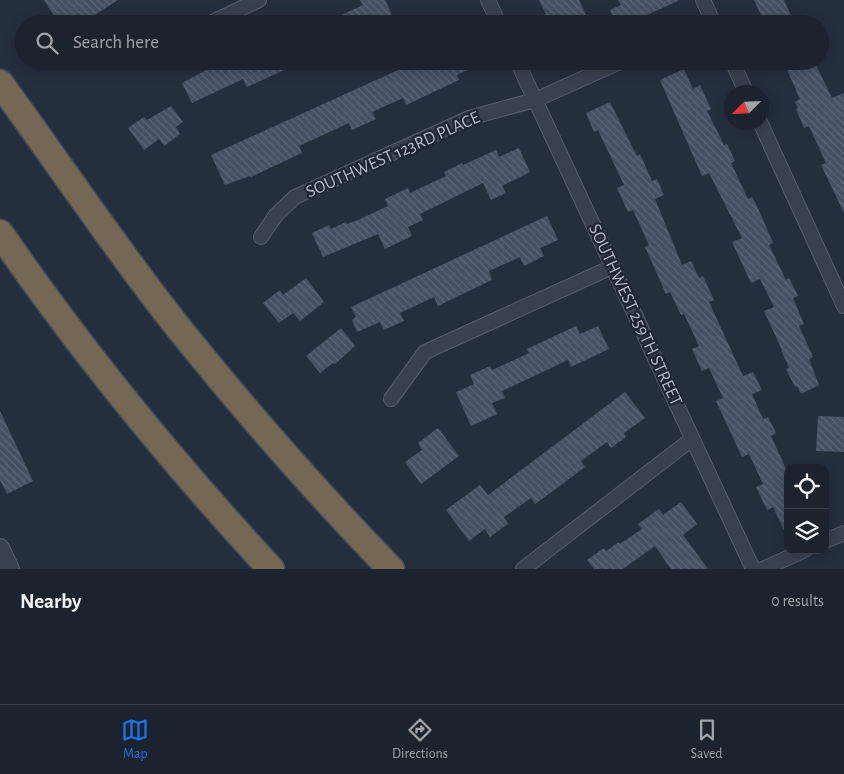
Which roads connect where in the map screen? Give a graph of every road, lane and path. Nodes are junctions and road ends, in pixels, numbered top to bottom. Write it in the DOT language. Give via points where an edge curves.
graph roads {
  1 [pos="259,0"];
  2 [pos="488,0"];
  3 [pos="703,0"];
  4 [pos="227,15"];
  5 [pos="495,15"];
  6 [pos="709,15"];
  7 [pos="521,70"];
  8 [pos="602,70"];
  9 [pos="736,70"];
  10 [pos="0,83"];
  11 [pos="743,85"];
  12 [pos="535,100"];
  13 [pos="764,130"];
  14 [pos="0,233"];
  15 [pos="261,237"];
  16 [pos="612,267"];
  17 [pos="844,306"];
  18 [pos="391,399"];
  19 [pos="692,439"];
  20 [pos="844,533"];
  21 [pos="829,539"];
  22 [pos="0,548"];
  23 [pos="796,554"];
  24 [pos="10,569"];
  25 [pos="271,569"];
  26 [pos="391,569"];
  27 [pos="523,569"];
  28 [pos="753,569"];
  29 [pos="763,569"];
  1 -- 4 [label="street"];
  2 -- 5 [label="street"];
  3 -- 6 [label="street"];
  7 -- 12 [label="street, SOUTHWEST 259TH STREET"];
  8 -- 12 [label="street, SOUTHWEST 123RD PLACE"];
  9 -- 11 [label="street"];
  10 -- 26 [label="highway" via="180,330 298,470"];
  12 -- 15 [label="street, SOUTHWEST 123RD PLACE" via="469,118 296,197 276,215"];
  12 -- 16 [label="street, SOUTHWEST 259TH STREET"];
  13 -- 17 [label="street"];
  14 -- 25 [label="highway" via="104,376 184,473"];
  16 -- 18 [label="street" via="425,352"];
  16 -- 19 [label="street, SOUTHWEST 259TH STREET"];
  19 -- 27 [label="street"];
  19 -- 28 [label="street, SOUTHWEST 259TH STREET"];
  20 -- 21 [label="street"];
  22 -- 24 [label="street"];
  23 -- 29 [label="street"];
}
